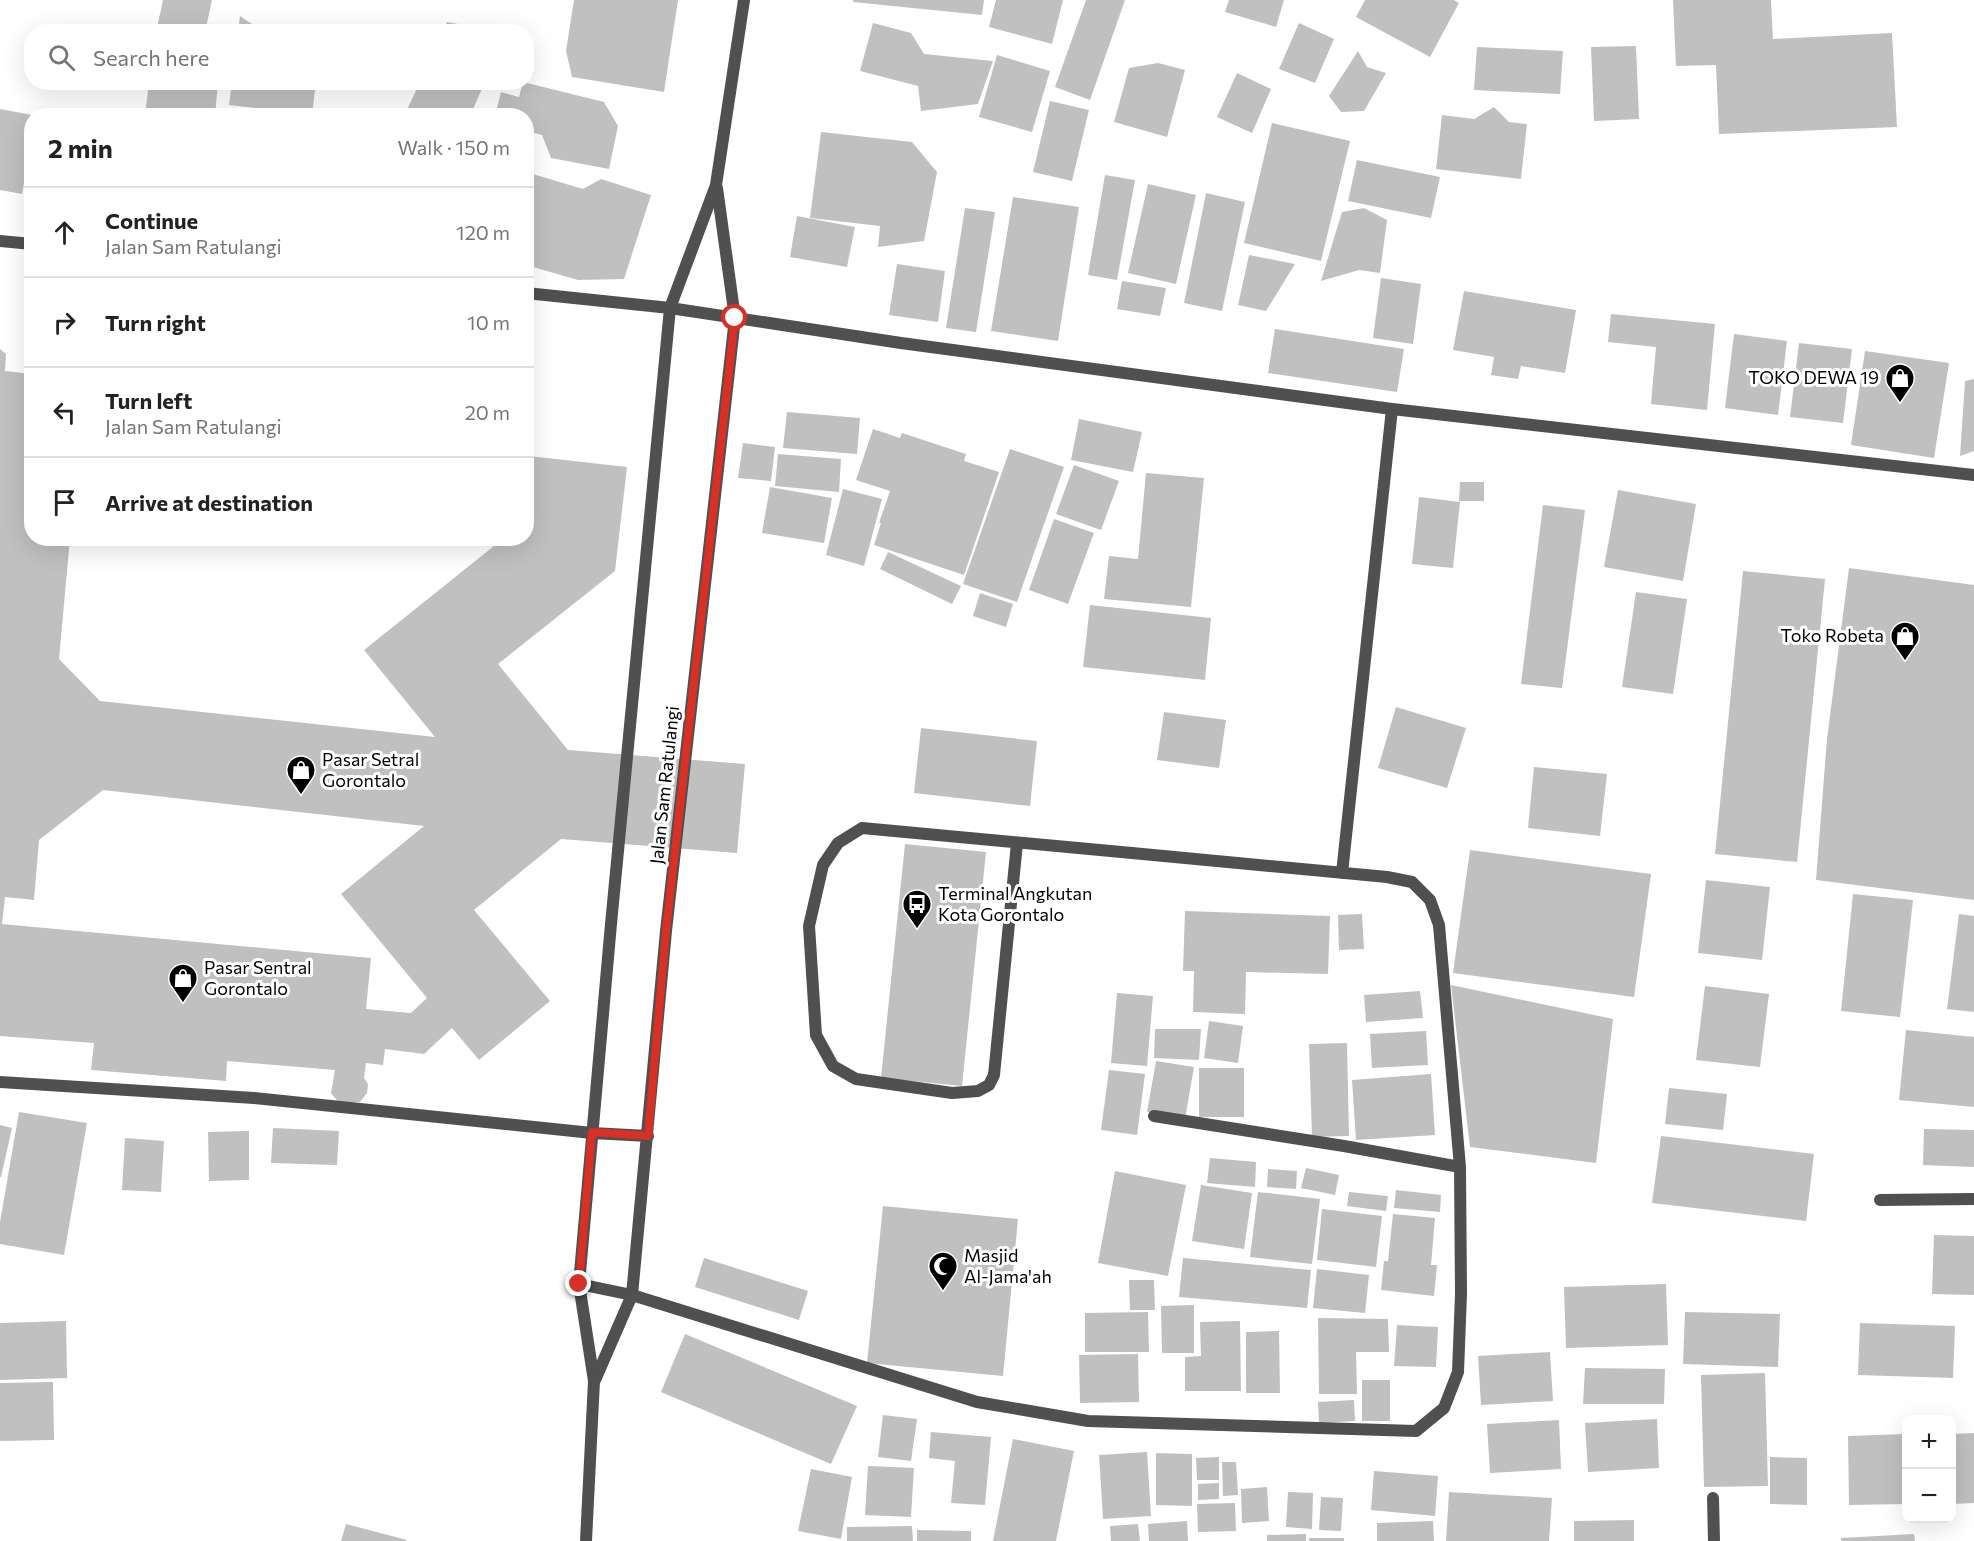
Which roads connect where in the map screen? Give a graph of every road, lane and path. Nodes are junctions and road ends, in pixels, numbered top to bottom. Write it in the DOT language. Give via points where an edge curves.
graph roads {
  1 [pos="744,0"];
  2 [pos="716,185"];
  3 [pos="0,241"];
  4 [pos="24,243"];
  5 [pos="534,294"];
  6 [pos="670,308"];
  7 [pos="735,318"];
  8 [pos="1392,409"];
  9 [pos="1974,475"];
  10 [pos="1017,843"];
  11 [pos="1342,873"];
  12 [pos="0,1082"];
  13 [pos="1154,1116"];
  14 [pos="592,1132"];
  15 [pos="648,1136"];
  16 [pos="1460,1167"];
  17 [pos="1974,1199"];
  18 [pos="1880,1200"];
  19 [pos="579,1284"];
  20 [pos="632,1296"];
  21 [pos="594,1382"];
  22 [pos="1713,1498"];
  23 [pos="586,1541"];
  24 [pos="1714,1541"];
  1 -- 2 [label="street, Jalan Sam Ratulangi"];
  2 -- 6 [label="street, Jalan Sam Ratulangi"];
  2 -- 7 [label="street, Jalan Sam Ratulangi"];
  3 -- 4 [label="street"];
  5 -- 6 [label="street"];
  6 -- 7 [label="street"];
  6 -- 14 [label="street, Jalan Sam Ratulangi"];
  7 -- 8 [label="street"];
  7 -- 15 [label="street, Jalan Sam Ratulangi" via="666,931"];
  8 -- 9 [label="street"];
  8 -- 11 [label="street"];
  10 -- 10 [label="street" via="862,828 838,843 823,865 809,926 816,1035 833,1066 856,1079 952,1093 978,1092 989,1085 994,1075"];
  10 -- 11 [label="street"];
  11 -- 16 [label="street" via="1412,882 1430,900 1439,925"];
  12 -- 14 [label="street" via="254,1098"];
  13 -- 16 [label="street"];
  14 -- 15 [label="street"];
  14 -- 19 [label="street, Jalan Sam Ratulangi"];
  15 -- 20 [label="street, Jalan Sam Ratulangi"];
  16 -- 20 [label="street" via="1458,1372 1444,1408 1416,1431 1088,1421 977,1402"];
  17 -- 18 [label="street"];
  19 -- 20 [label="street"];
  19 -- 21 [label="street, Jalan Sam Ratulangi"];
  20 -- 21 [label="street, Jalan Sam Ratulangi"];
  21 -- 23 [label="street, Jalan Sam Ratulangi"];
  22 -- 24 [label="street"];
}
